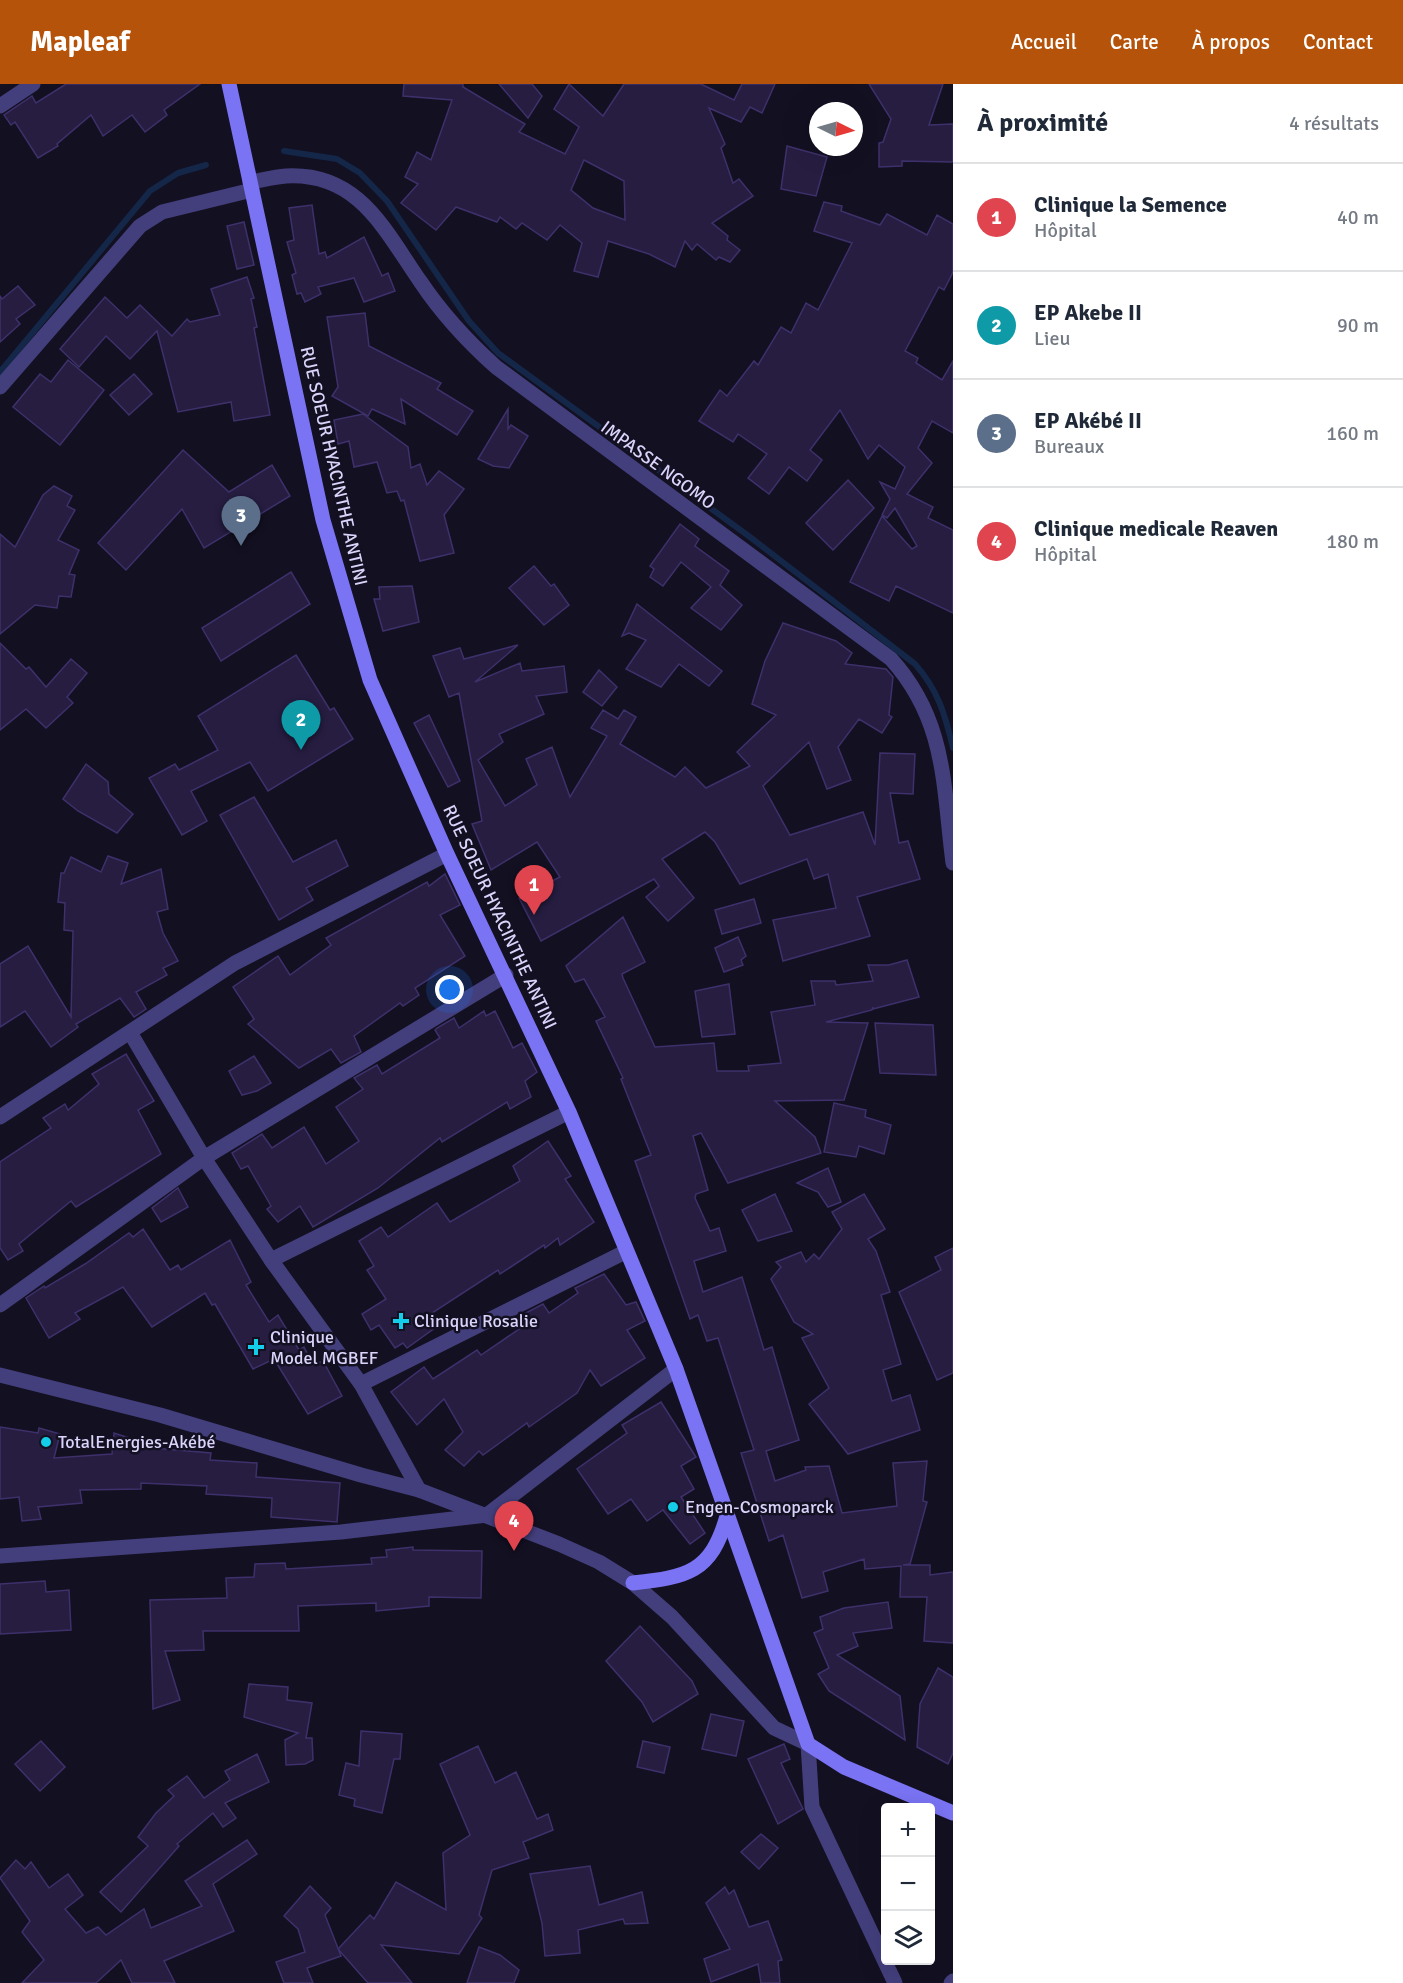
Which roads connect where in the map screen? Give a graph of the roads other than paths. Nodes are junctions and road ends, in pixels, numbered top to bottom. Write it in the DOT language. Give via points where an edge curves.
graph roads {
  1 [pos="33,84"];
  2 [pos="229,84"];
  3 [pos="0,105"];
  4 [pos="251,186"];
  5 [pos="0,387"];
  6 [pos="447,854"];
  7 [pos="953,863"];
  8 [pos="506,975"];
  9 [pos="131,1034"];
  10 [pos="569,1112"];
  11 [pos="0,1117"];
  12 [pos="204,1158"];
  13 [pos="625,1252"];
  14 [pos="271,1260"];
  15 [pos="0,1305"];
  16 [pos="676,1369"];
  17 [pos="0,1375"];
  18 [pos="361,1384"];
  19 [pos="419,1490"];
  20 [pos="487,1515"];
  21 [pos="727,1516"];
  22 [pos="0,1556"];
  23 [pos="633,1582"];
  24 [pos="808,1744"];
  25 [pos="953,1813"];
  26 [pos="896,1983"];
  1 -- 3 [label="street"];
  2 -- 4 [label="main road, RUE SOEUR HYACINTHE ANTINI"];
  4 -- 5 [label="street, IMPASSE NGOMO" via="162,212 140,226"];
  4 -- 6 [label="main road, RUE SOEUR HYACINTHE ANTINI" via="323,520 356,636 383,711"];
  4 -- 7 [label="street, IMPASSE NGOMO" via="286,176 302,177 324,181 360,199 459,333 496,367 891,660 907,677 923,706 938,747 948,796"];
  6 -- 8 [label="main road, RUE SOEUR HYACINTHE ANTINI"];
  6 -- 9 [label="street" via="235,963"];
  8 -- 10 [label="main road, RUE SOEUR HYACINTHE ANTINI"];
  8 -- 12 [label="street"];
  9 -- 11 [label="street"];
  9 -- 12 [label="street"];
  10 -- 13 [label="main road, RUE SOEUR HYACINTHE ANTINI"];
  10 -- 14 [label="street"];
  12 -- 14 [label="street"];
  12 -- 15 [label="street"];
  13 -- 16 [label="main road, RUE SOEUR HYACINTHE ANTINI"];
  13 -- 18 [label="street"];
  14 -- 18 [label="street"];
  16 -- 20 [label="street"];
  16 -- 21 [label="main road, RUE SOEUR HYACINTHE ANTINI"];
  17 -- 19 [label="street" via="125,1406"];
  18 -- 19 [label="street"];
  19 -- 20 [label="street"];
  20 -- 22 [label="street" via="341,1532"];
  20 -- 23 [label="street" via="559,1544"];
  21 -- 23 [label="main road" via="720,1541 701,1565 682,1576"];
  21 -- 24 [label="main road, RUE SOEUR HYACINTHE ANTINI"];
  23 -- 24 [label="street" via="672,1617 774,1728"];
  24 -- 25 [label="main road" via="844,1767"];
  24 -- 26 [label="street" via="812,1807"];
}
